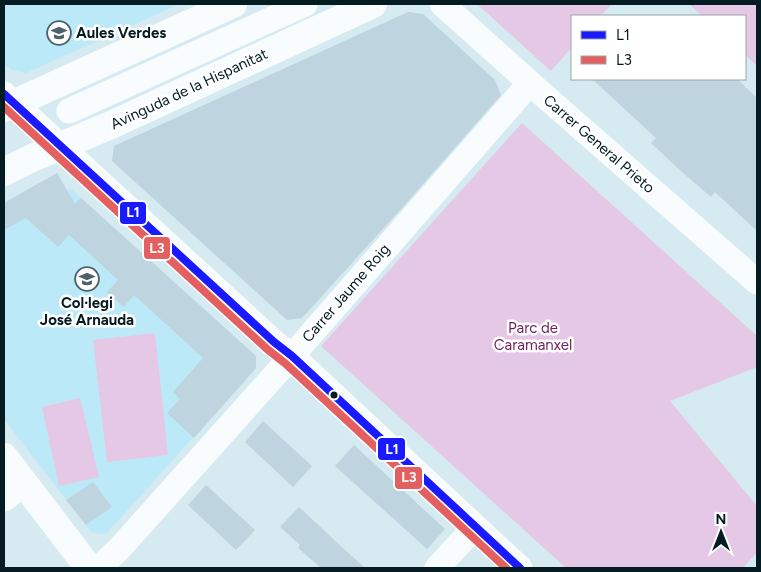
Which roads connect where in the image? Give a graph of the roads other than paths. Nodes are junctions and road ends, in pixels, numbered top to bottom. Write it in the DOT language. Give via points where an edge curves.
graph roads {
  1 [pos="233,4"];
  2 [pos="305,4"];
  3 [pos="373,4"];
  4 [pos="442,4"];
  5 [pos="530,83"];
  6 [pos="7,102"];
  7 [pos="69,111"];
  8 [pos="62,146"];
  9 [pos="4,172"];
  10 [pos="757,282"];
  11 [pos="292,356"];
  12 [pos="4,457"];
  13 [pos="14,492"];
  14 [pos="475,527"];
  15 [pos="89,568"];
  16 [pos="99,568"];
  17 [pos="437,568"];
  18 [pos="520,568"];
  1 -- 6 [label="street"];
  2 -- 7 [label="street, Avinguda de la Hispanitat"];
  3 -- 8 [label="street, Avinguda de la Hispanitat"];
  4 -- 5 [label="street, Carrer General Prieto"];
  5 -- 10 [label="street, Carrer General Prieto"];
  5 -- 11 [label="street, Carrer Jaume Roig"];
  6 -- 8 [label="street"];
  8 -- 9 [label="street, Avinguda de la Hispanitat"];
  8 -- 11 [label="street"];
  11 -- 14 [label="street"];
  11 -- 16 [label="street, Carrer Jaume Roig"];
  12 -- 13 [label="street"];
  13 -- 15 [label="street"];
  14 -- 17 [label="street"];
  14 -- 18 [label="street"];
}
